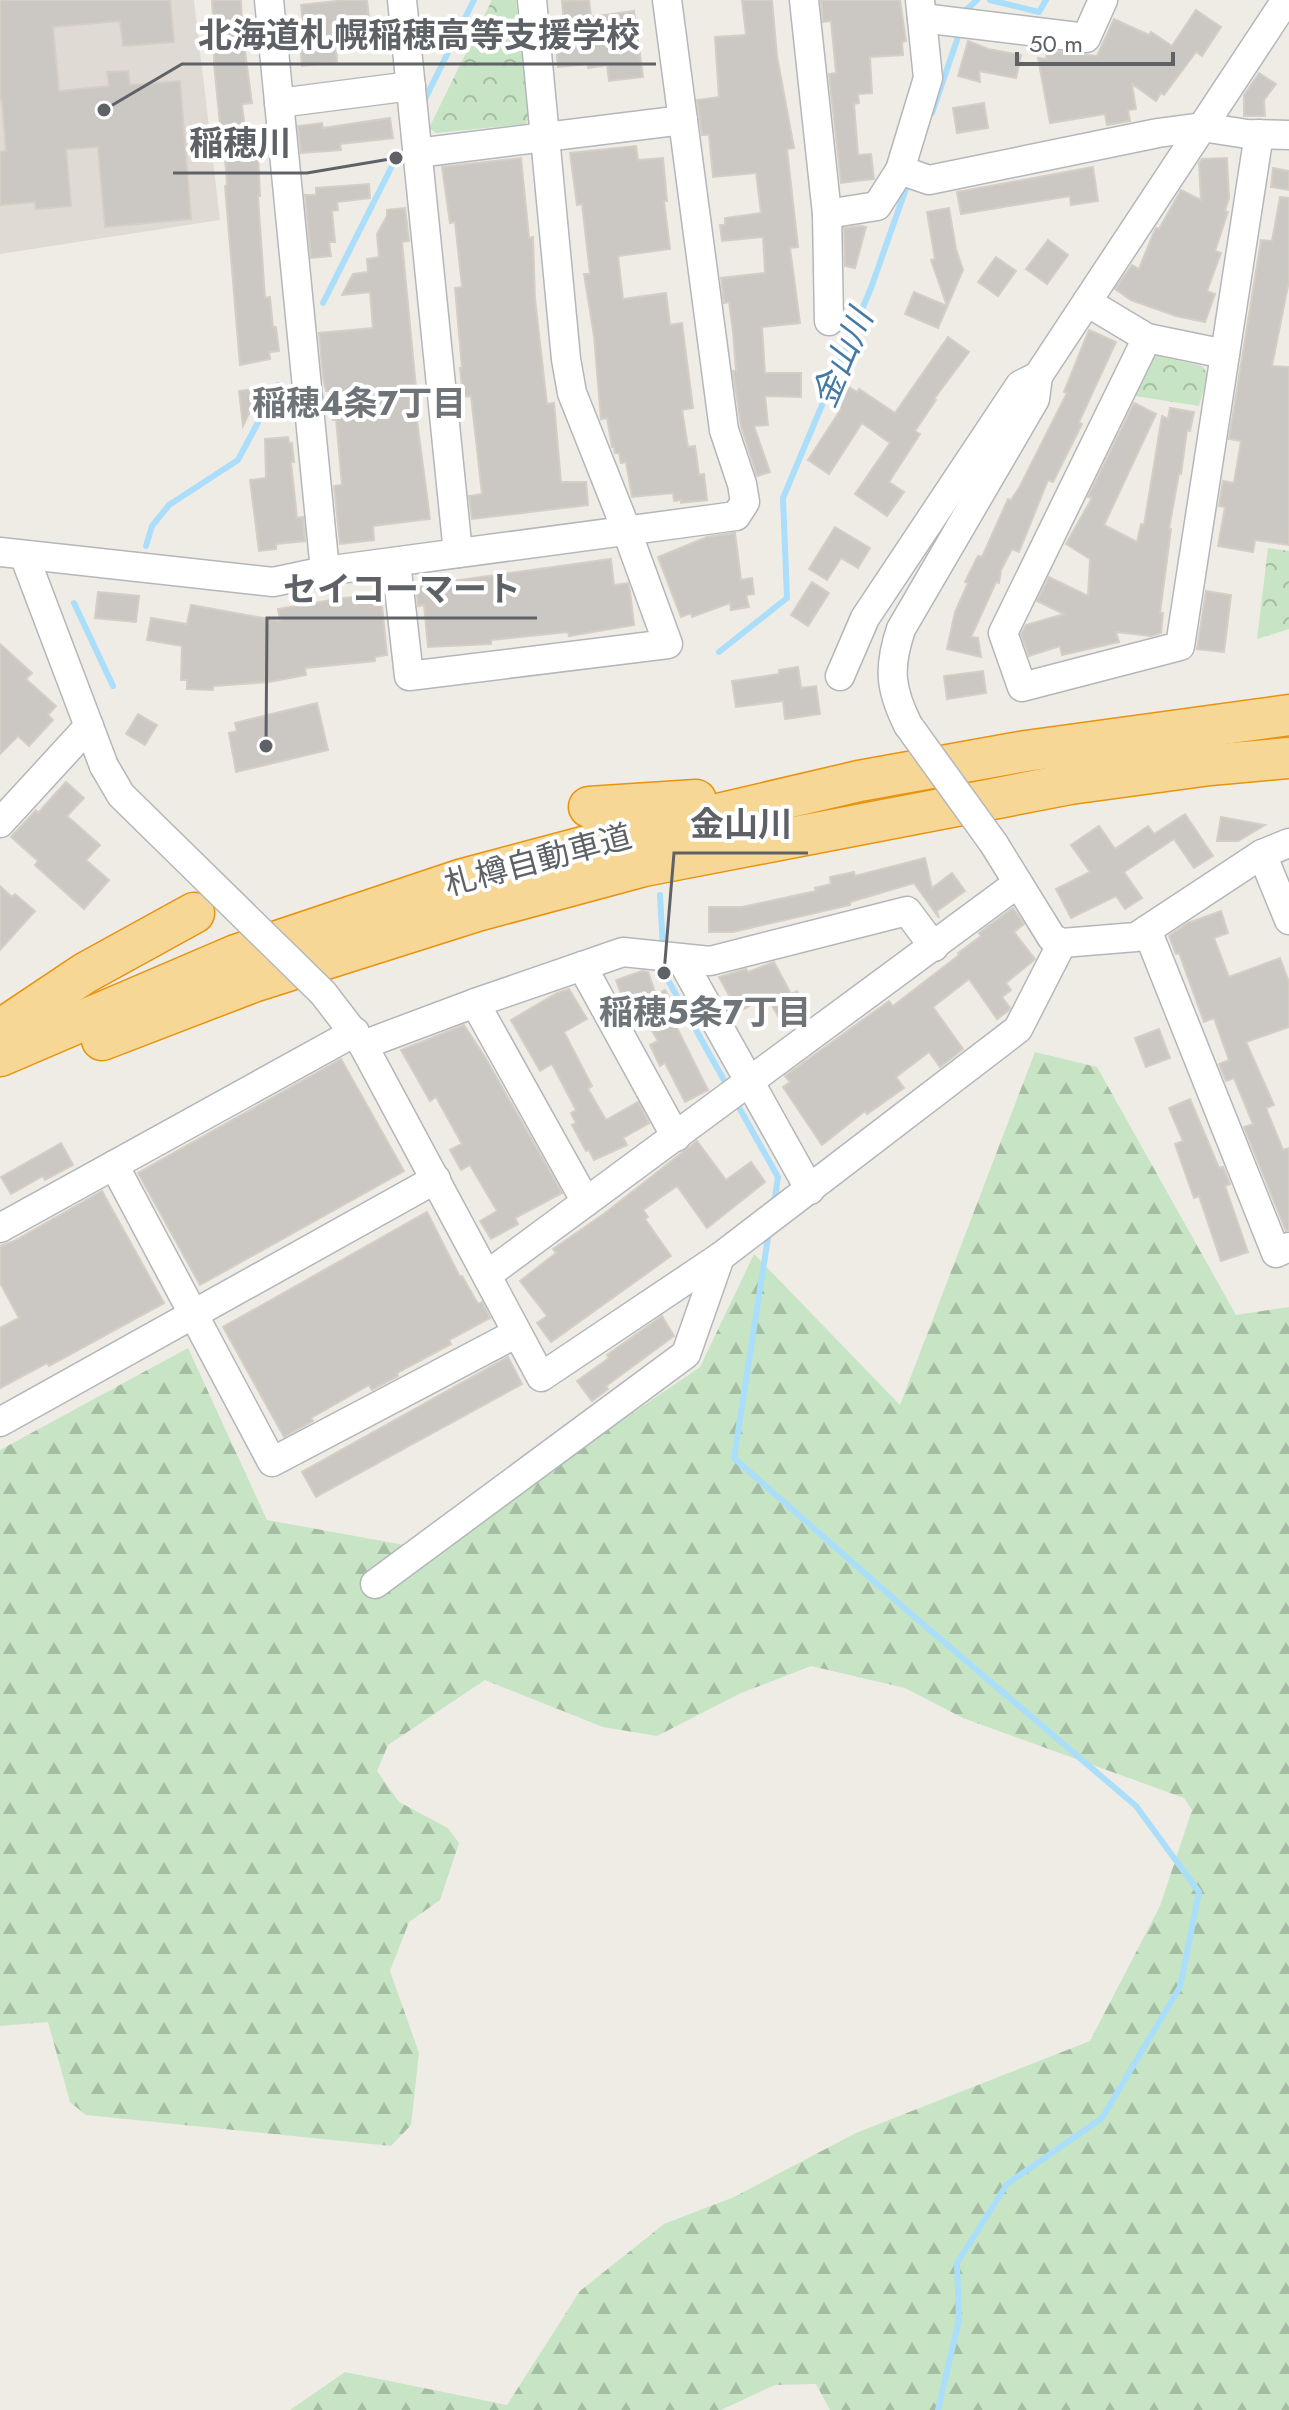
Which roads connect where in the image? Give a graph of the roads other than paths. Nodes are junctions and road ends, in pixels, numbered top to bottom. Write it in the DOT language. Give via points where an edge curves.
graph roads {
  1 [pos="269,0"];
  2 [pos="402,0"];
  3 [pos="532,0"];
  4 [pos="667,0"];
  5 [pos="804,0"];
  6 [pos="1103,0"];
  7 [pos="1286,0"];
  8 [pos="921,9"];
  9 [pos="411,86"];
  10 [pos="279,103"];
  11 [pos="683,120"];
  12 [pos="1202,127"];
  13 [pos="1259,134"];
  14 [pos="1289,135"];
  15 [pos="545,136"];
  16 [pos="417,153"];
  17 [pos="900,170"];
  18 [pos="827,214"];
  19 [pos="1087,302"];
  20 [pos="829,321"];
  21 [pos="1147,338"];
  22 [pos="1225,354"];
  23 [pos="1038,376"];
  24 [pos="626,529"];
  25 [pos="458,553"];
  26 [pos="12,554"];
  27 [pos="396,562"];
  28 [pos="325,571"];
  29 [pos="840,676"];
  30 [pos="1289,715"];
  31 [pos="89,726"];
  32 [pos="1289,758"];
  33 [pos="1162,771"];
  34 [pos="1289,778"];
  35 [pos="796,795"];
  36 [pos="589,807"];
  37 [pos="0,823"];
  38 [pos="1289,843"];
  39 [pos="1262,854"];
  40 [pos="1018,883"];
  41 [pos="194,913"];
  42 [pos="1289,920"];
  43 [pos="1147,930"];
  44 [pos="1062,943"];
  45 [pos="934,947"];
  46 [pos="679,959"];
  47 [pos="582,966"];
  48 [pos="475,1003"];
  49 [pos="0,1030"];
  50 [pos="359,1039"];
  51 [pos="0,1056"];
  52 [pos="0,1080"];
  53 [pos="747,1084"];
  54 [pos="676,1137"];
  55 [pos="114,1165"];
  56 [pos="436,1179"];
  57 [pos="800,1198"];
  58 [pos="586,1202"];
  59 [pos="0,1228"];
  60 [pos="1289,1247"];
  61 [pos="720,1257"];
  62 [pos="487,1275"];
  63 [pos="194,1314"];
  64 [pos="517,1333"];
  65 [pos="0,1422"];
  66 [pos="375,1584"];
  1 -- 10 [label="street"];
  2 -- 9 [label="street"];
  3 -- 15 [label="street"];
  4 -- 11 [label="street"];
  5 -- 18 [label="street"];
  6 -- 8 [label="street" via="1086,38"];
  7 -- 12 [label="street"];
  8 -- 17 [label="street" via="928,78"];
  9 -- 10 [label="street"];
  9 -- 16 [label="street"];
  10 -- 28 [label="street"];
  11 -- 15 [label="street"];
  11 -- 24 [label="street" via="724,430 745,502 736,516"];
  12 -- 13 [label="street"];
  12 -- 17 [label="street" via="929,180"];
  12 -- 19 [label="street"];
  13 -- 14 [label="street"];
  13 -- 22 [label="street"];
  15 -- 16 [label="street"];
  15 -- 24 [label="street" via="572,393"];
  16 -- 25 [label="street"];
  17 -- 18 [label="street" via="877,206"];
  18 -- 20 [label="street"];
  19 -- 21 [label="street"];
  19 -- 23 [label="street"];
  21 -- 22 [label="street"];
  21 -- 22 [label="street" via="1003,633 1022,687 1180,646"];
  23 -- 29 [label="street" via="1020,385 911,547 865,618"];
  23 -- 40 [label="street, bridge" via="1035,399 901,629 892,672 908,725"];
  24 -- 25 [label="street"];
  24 -- 27 [label="street" via="668,644 409,676"];
  25 -- 27 [label="street"];
  26 -- 28 [label="street" via="273,582"];
  26 -- 31 [label="street"];
  27 -- 28 [label="street"];
  30 -- 35 [label="highway, 札樽自動車道" via="1026,751"];
  31 -- 37 [label="street"];
  31 -- 50 [label="street, bridge" via="121,795 323,993"];
  32 -- 33 [label="highway, 札樽自動車道"];
  33 -- 34 [label="highway"];
  33 -- 52 [label="highway, 札樽自動車道" via="644,866 477,911 253,982"];
  35 -- 36 [label="highway"];
  35 -- 51 [label="highway, 札樽自動車道" via="449,883 236,955"];
  38 -- 39 [label="street"];
  39 -- 42 [label="street"];
  39 -- 43 [label="street"];
  40 -- 44 [label="street" via="1052,938"];
  40 -- 45 [label="street"];
  41 -- 49 [label="highway" via="85,973"];
  43 -- 44 [label="street" via="1136,937"];
  43 -- 60 [label="street" via="1276,1253"];
  44 -- 57 [label="street" via="1018,1029"];
  45 -- 46 [label="street" via="907,911 710,961"];
  45 -- 53 [label="street"];
  46 -- 47 [label="street" via="623,952"];
  46 -- 53 [label="street"];
  47 -- 48 [label="street"];
  47 -- 54 [label="street"];
  48 -- 50 [label="street"];
  48 -- 58 [label="street"];
  50 -- 55 [label="street"];
  50 -- 56 [label="street"];
  53 -- 54 [label="street"];
  53 -- 57 [label="street"];
  54 -- 58 [label="street"];
  55 -- 59 [label="street"];
  55 -- 63 [label="street"];
  56 -- 62 [label="street"];
  56 -- 63 [label="street"];
  57 -- 61 [label="street"];
  58 -- 62 [label="street"];
  61 -- 64 [label="street" via="541,1377"];
  61 -- 66 [label="street" via="686,1354"];
  62 -- 64 [label="street"];
  63 -- 64 [label="street" via="272,1462"];
  63 -- 65 [label="street"];
}
